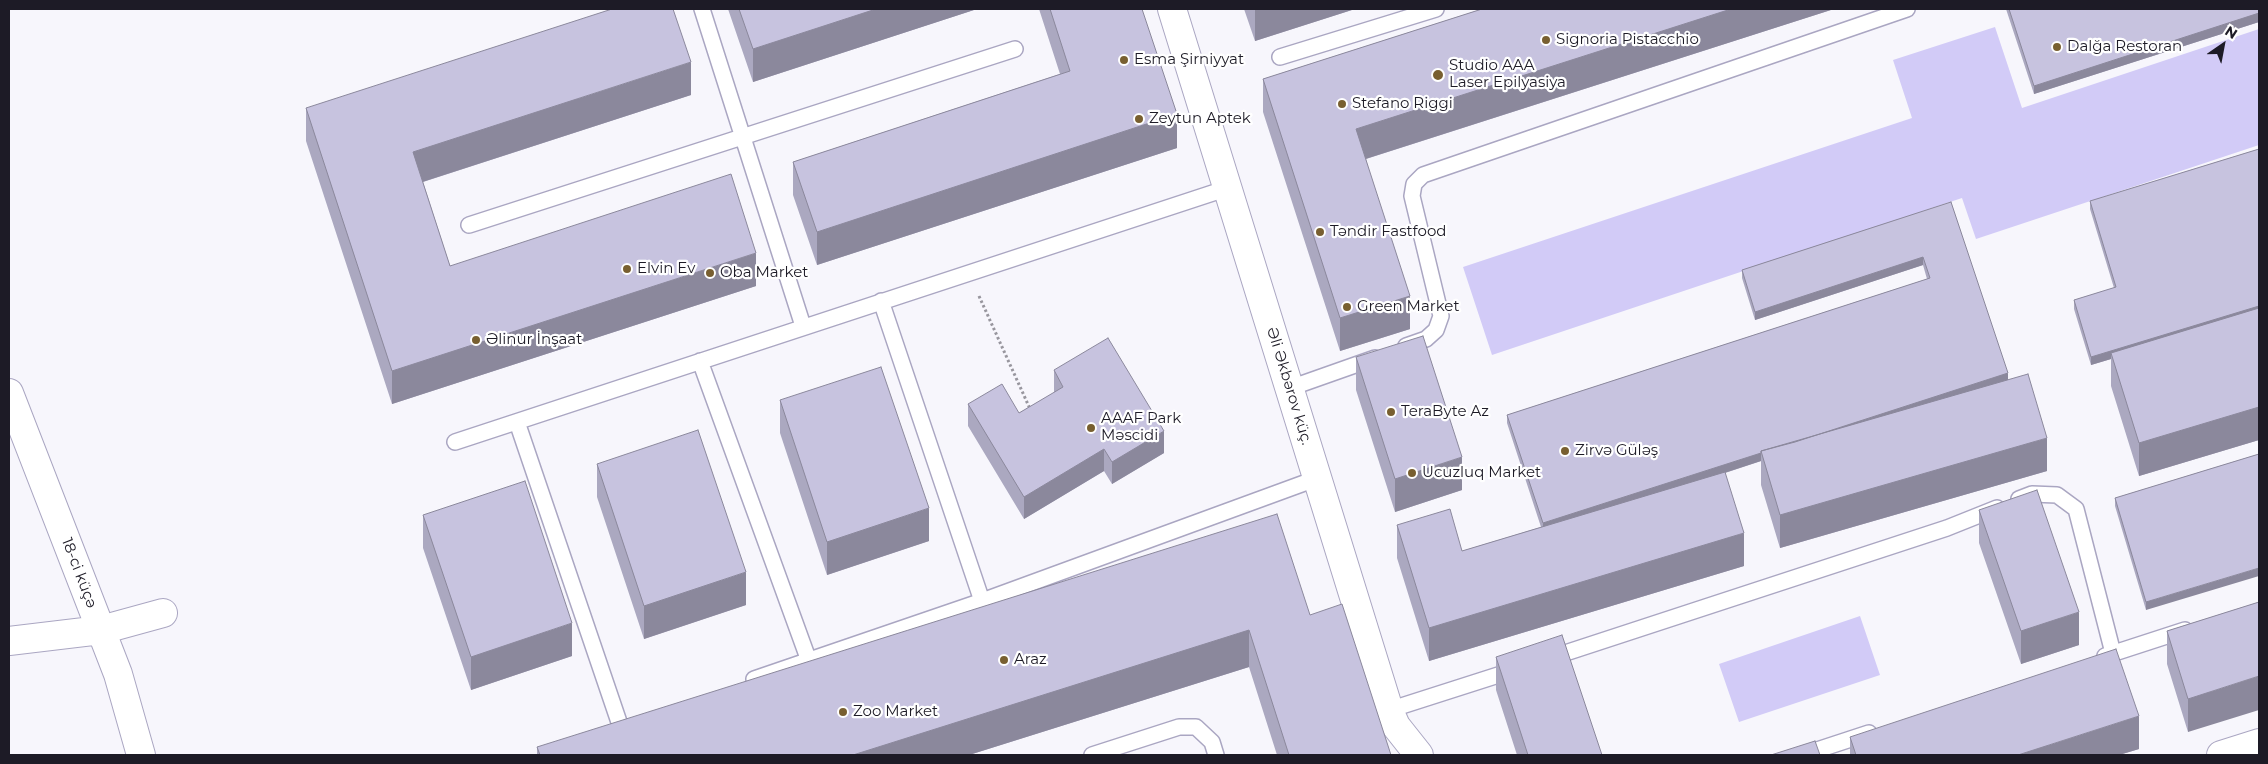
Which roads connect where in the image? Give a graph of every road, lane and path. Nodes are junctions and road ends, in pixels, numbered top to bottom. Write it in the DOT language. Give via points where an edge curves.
graph roads {
  1 [pos="702,9"];
  2 [pos="1172,9"];
  3 [pos="1436,9"];
  4 [pos="1908,9"];
  5 [pos="1015,49"];
  6 [pos="1280,57"];
  7 [pos="742,136"];
  8 [pos="1228,188"];
  9 [pos="469,225"];
  10 [pos="968,273"];
  11 [pos="881,301"];
  12 [pos="804,326"];
  13 [pos="700,361"];
  14 [pos="1290,388"];
  15 [pos="9,393"];
  16 [pos="1033,416"];
  17 [pos="517,422"];
  18 [pos="455,442"];
  19 [pos="1318,478"];
  20 [pos="982,601"];
  21 [pos="163,613"];
  22 [pos="2195,626"];
  23 [pos="101,630"];
  24 [pos="9,641"];
  25 [pos="2113,653"];
  26 [pos="2094,659"];
  27 [pos="809,661"];
  28 [pos="743,683"];
  29 [pos="1389,710"];
  30 [pos="1887,727"];
  31 [pos="603,730"];
  32 [pos="2259,743"];
  33 [pos="141,755"];
  34 [pos="1092,755"];
  35 [pos="1216,755"];
  36 [pos="1419,755"];
  37 [pos="1802,755"];
  38 [pos="2221,755"];
  1 -- 7 [label="lane"];
  2 -- 8 [label="street, Əli Əkbərov küç."];
  3 -- 6 [label="lane"];
  4 -- 14 [label="lane" via="1423,175 1414,184 1412,196 1441,316 1436,330 1426,339"];
  5 -- 7 [label="lane"];
  7 -- 9 [label="lane"];
  7 -- 12 [label="lane"];
  8 -- 10 [label="lane"];
  8 -- 14 [label="street, Əli Əkbərov küç."];
  10 -- 11 [label="lane"];
  10 -- 16 [label="path"];
  11 -- 12 [label="lane"];
  11 -- 20 [label="lane"];
  12 -- 13 [label="lane"];
  13 -- 17 [label="lane"];
  13 -- 27 [label="lane"];
  14 -- 19 [label="street, Əli Əkbərov küç."];
  15 -- 23 [label="street, 18-ci küçə"];
  17 -- 18 [label="lane"];
  17 -- 31 [label="lane" via="625,723"];
  19 -- 20 [label="lane"];
  19 -- 29 [label="street, Əli Əkbərov küç."];
  20 -- 27 [label="lane"];
  21 -- 23 [label="street"];
  22 -- 25 [label="lane"];
  23 -- 24 [label="street"];
  23 -- 33 [label="street, 18-ci küçə" via="118,674"];
  25 -- 26 [label="lane"];
  25 -- 29 [label="lane" via="2076,509 2057,495 2032,494 1947,528"];
  27 -- 28 [label="lane"];
  29 -- 36 [label="street, Əli Əkbərov küç." via="1396,726"];
  30 -- 37 [label="lane"];
  32 -- 38 [label="street"];
  34 -- 35 [label="lane" via="1179,727 1196,728 1212,742"];
}
